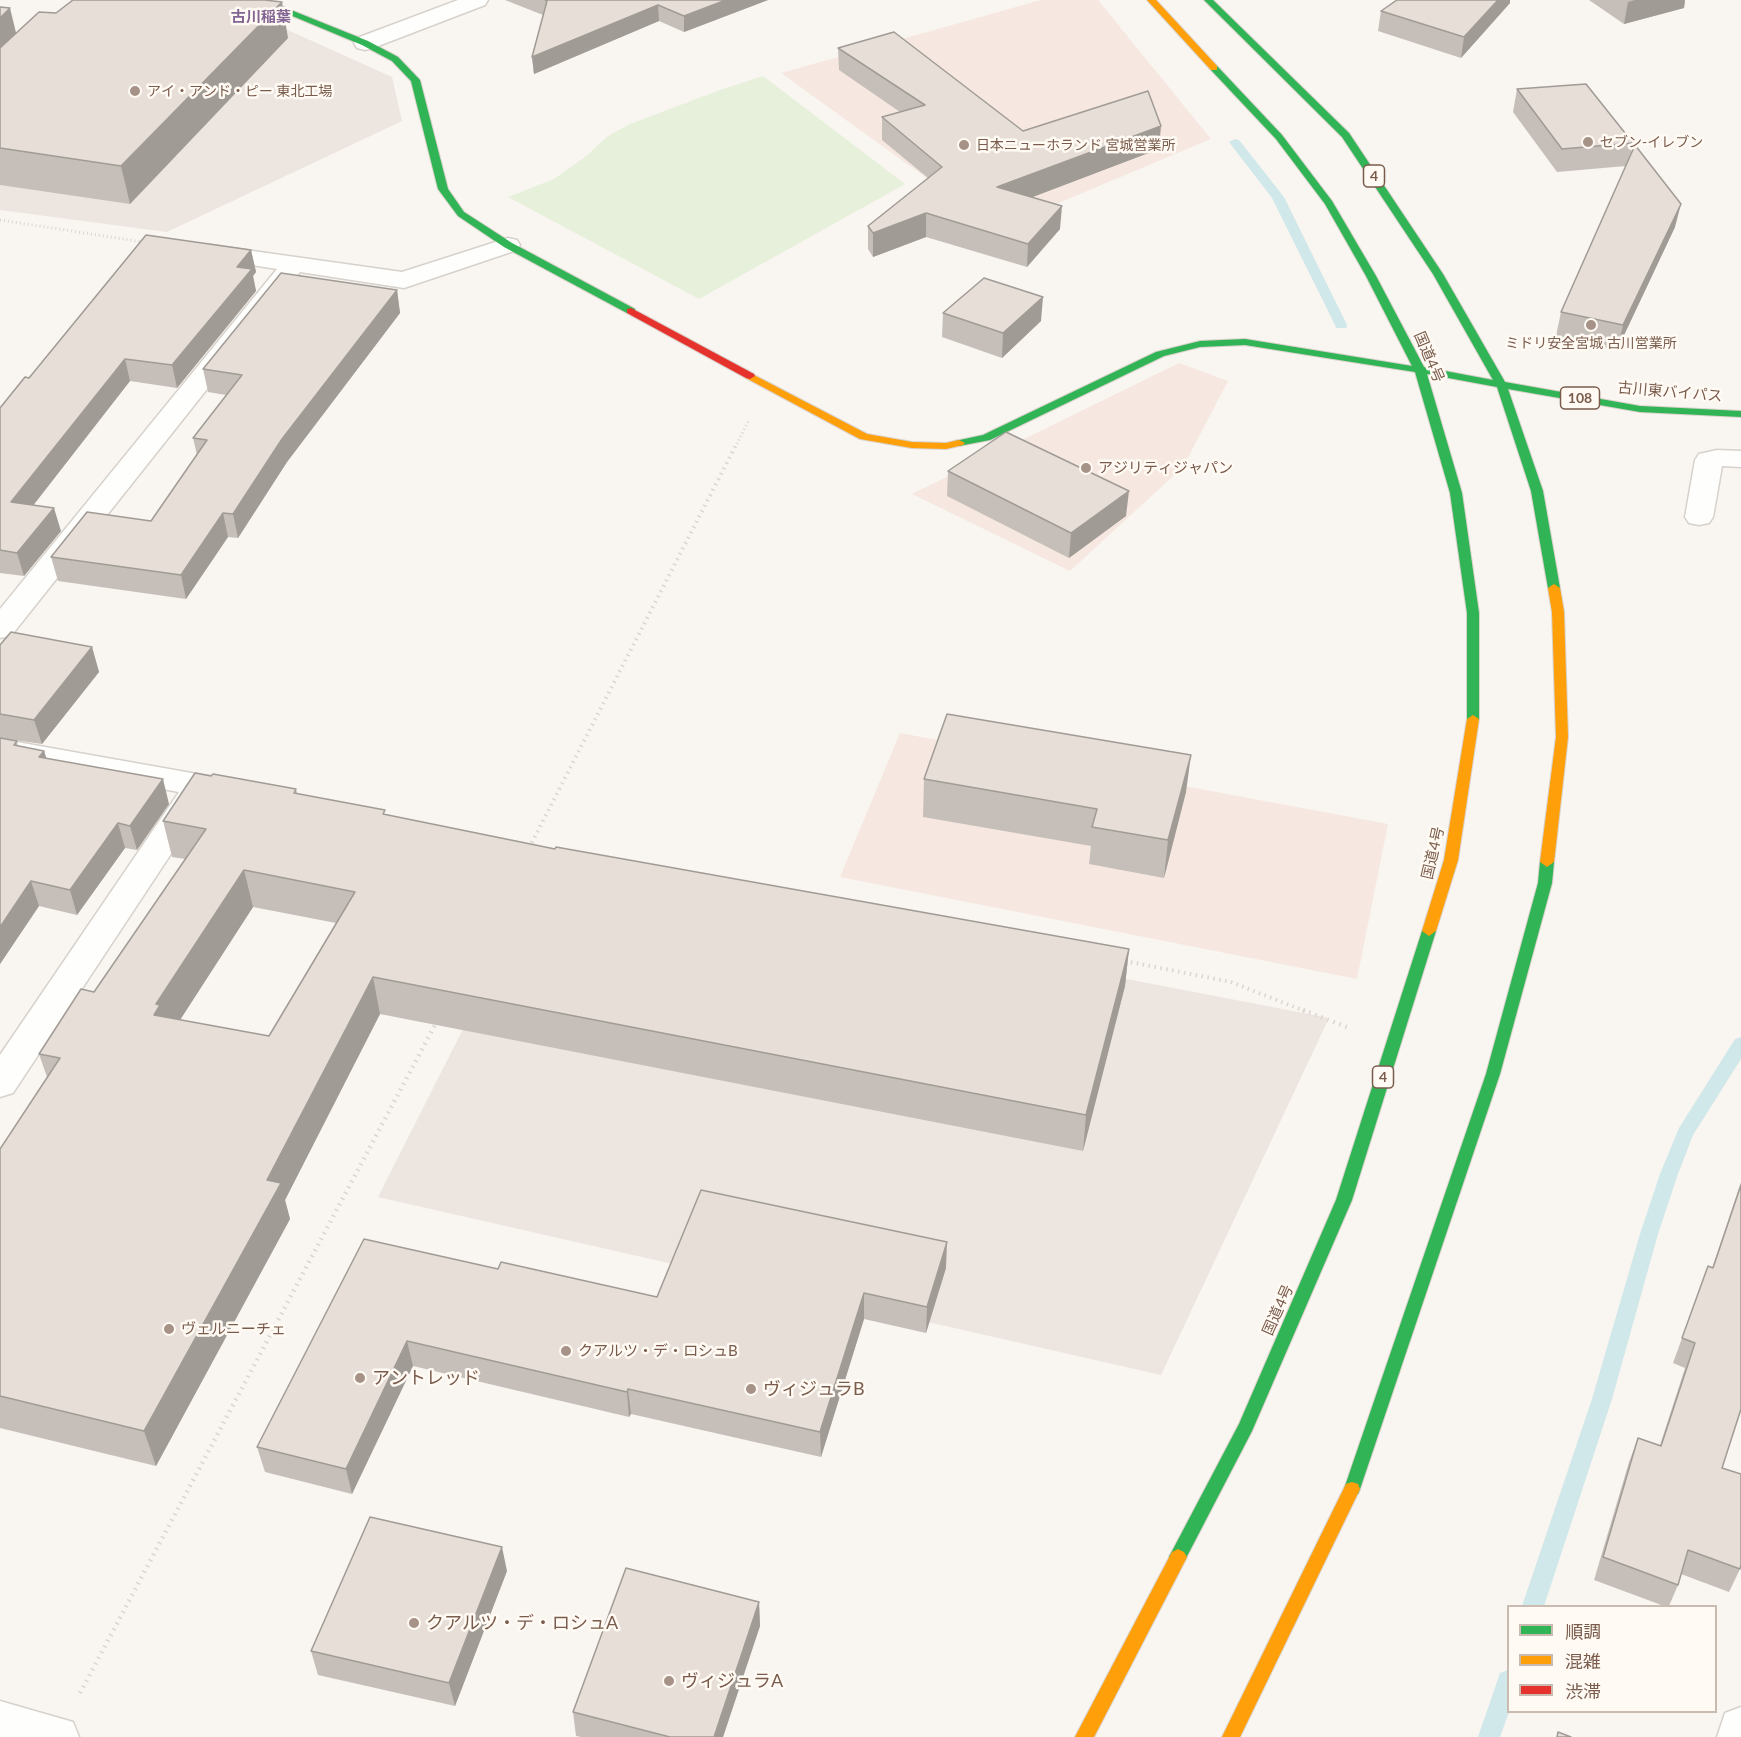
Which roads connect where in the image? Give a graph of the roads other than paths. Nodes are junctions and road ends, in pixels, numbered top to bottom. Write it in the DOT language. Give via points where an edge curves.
graph roads {
  1 [pos="258,0"];
  2 [pos="477,0"];
  3 [pos="1151,0"];
  4 [pos="1208,0"];
  5 [pos="365,43"];
  6 [pos="167,246"];
  7 [pos="508,246"];
  8 [pos="293,265"];
  9 [pos="1420,370"];
  10 [pos="1501,384"];
  11 [pos="1741,414"];
  12 [pos="1741,459"];
  13 [pos="1699,517"];
  14 [pos="0,629"];
  15 [pos="0,749"];
  16 [pos="201,785"];
  17 [pos="258,796"];
  18 [pos="0,1083"];
  19 [pos="0,1722"];
  20 [pos="1741,1728"];
  21 [pos="57,1737"];
  22 [pos="1084,1737"];
  23 [pos="1231,1737"];
  24 [pos="1739,1737"];
  1 -- 5 [label="main road, 古川東バイパス"];
  2 -- 5 [label="street"];
  3 -- 9 [label="main road, 国道4号 / 4" via="1279,137 1329,203"];
  4 -- 10 [label="main road, 4" via="1346,135 1438,274"];
  5 -- 7 [label="main road, 古川東バイパス" via="395,59 415,80 442,189 461,214"];
  6 -- 8 [label="street"];
  7 -- 8 [label="street" via="404,280"];
  7 -- 9 [label="main road, 古川東バイパス" via="864,437 912,445 946,446 986,438 1160,354 1200,344 1245,342"];
  8 -- 14 [label="street"];
  9 -- 10 [label="main road, 古川東バイパス / 108"];
  9 -- 22 [label="main road, 国道4号 / 4" via="1456,493 1473,613 1473,726 1451,860 1344,1200 1246,1426"];
  10 -- 11 [label="main road, 古川東バイパス / 108" via="1640,410"];
  10 -- 23 [label="main road, 4" via="1538,491 1558,612 1562,737 1545,883 1493,1074 1357,1479"];
  12 -- 13 [label="street" via="1709,460"];
  15 -- 16 [label="street"];
  16 -- 17 [label="street"];
  16 -- 18 [label="street"];
  19 -- 21 [label="street"];
  20 -- 24 [label="street"];
}
